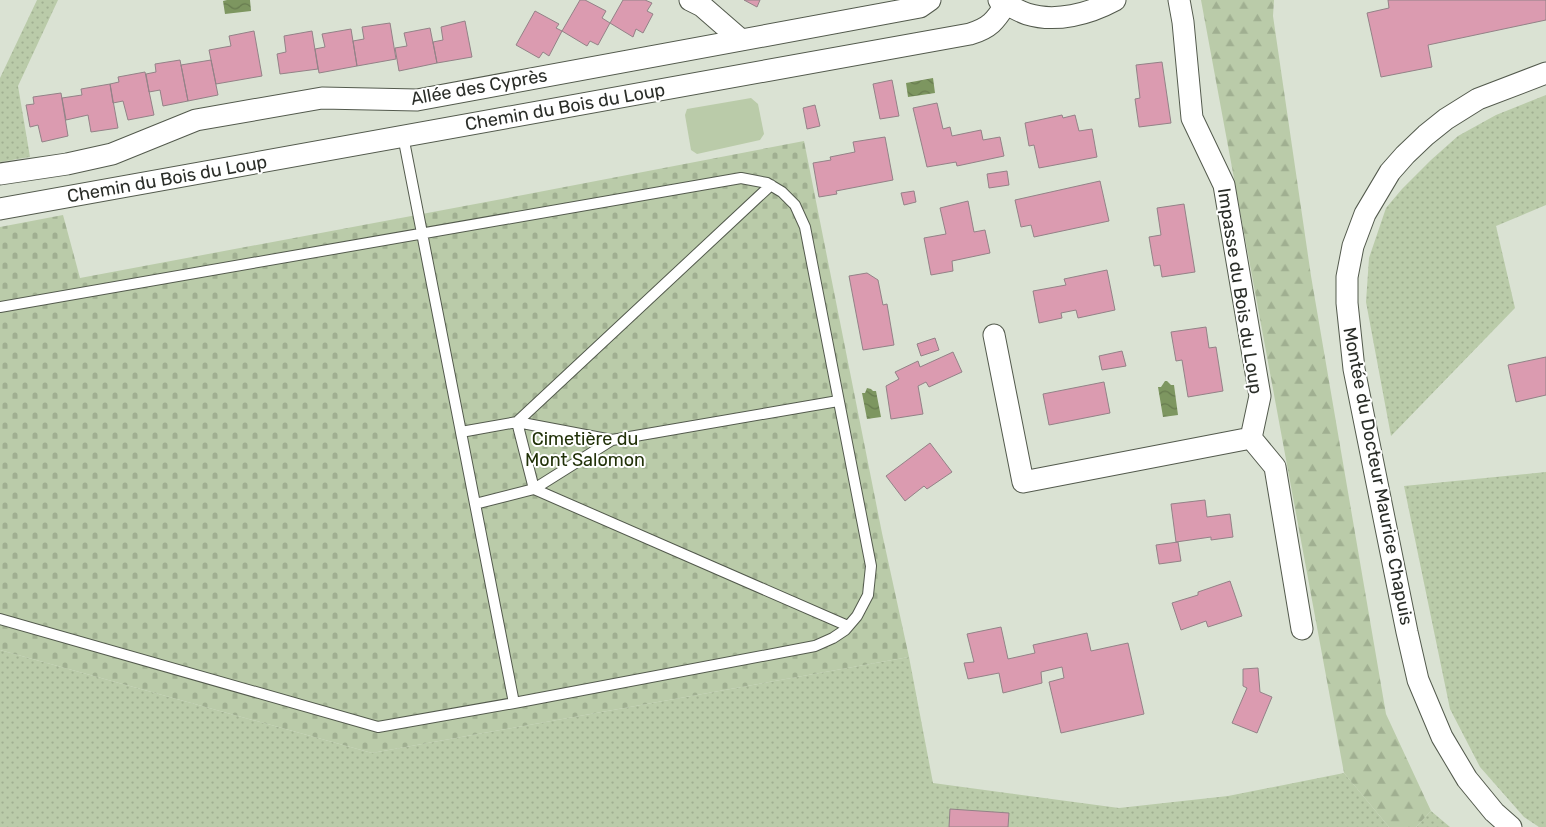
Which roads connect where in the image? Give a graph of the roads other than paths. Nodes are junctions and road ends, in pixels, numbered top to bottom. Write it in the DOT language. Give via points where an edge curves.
graph roads {
  1 [pos="690,0"];
  2 [pos="930,0"];
  3 [pos="1115,0"];
  4 [pos="1179,0"];
  5 [pos="1003,2"];
  6 [pos="741,40"];
  7 [pos="1546,73"];
  8 [pos="403,136"];
  9 [pos="0,174"];
  10 [pos="770,185"];
  11 [pos="0,209"];
  12 [pos="423,232"];
  13 [pos="0,307"];
  14 [pos="994,335"];
  15 [pos="838,401"];
  16 [pos="517,422"];
  17 [pos="461,432"];
  18 [pos="1251,438"];
  19 [pos="612,440"];
  20 [pos="534,488"];
  21 [pos="475,504"];
  22 [pos="0,619"];
  23 [pos="848,626"];
  24 [pos="1302,629"];
  25 [pos="514,703"];
  26 [pos="1512,827"];
  1 -- 6 [label="street" via="702,6"];
  2 -- 6 [label="street, Allée des Cyprès" via="920,7"];
  3 -- 5 [label="street, Chemin du Bois du Loup" via="1081,14 1045,18 1026,14"];
  4 -- 18 [label="street, Impasse du Bois du Loup" via="1192,118 1224,185 1260,396"];
  5 -- 8 [label="street, Chemin du Bois du Loup" via="992,24 970,34"];
  6 -- 9 [label="street, Allée des Cyprès" via="417,100 322,98 196,120 112,154"];
  7 -- 26 [label="street, Montée du Docteur Maurice Chapuis" via="1478,99 1426,134 1390,172 1365,214 1353,246 1347,277 1354,369 1418,680 1442,737 1467,779 1494,812"];
  8 -- 11 [label="street, Chemin du Bois du Loup"];
  8 -- 12 [label="lane"];
  10 -- 12 [label="lane" via="741,178"];
  10 -- 15 [label="lane" via="795,205 805,227"];
  10 -- 16 [label="lane"];
  12 -- 13 [label="lane"];
  12 -- 17 [label="lane"];
  14 -- 18 [label="street" via="1023,482"];
  15 -- 19 [label="lane"];
  15 -- 23 [label="lane" via="871,566 868,595"];
  16 -- 17 [label="lane"];
  16 -- 19 [label="lane"];
  16 -- 20 [label="lane"];
  17 -- 21 [label="lane"];
  18 -- 24 [label="street" via="1275,467"];
  19 -- 20 [label="lane"];
  20 -- 21 [label="lane"];
  20 -- 23 [label="lane"];
  21 -- 25 [label="lane"];
  22 -- 25 [label="lane" via="378,727"];
  23 -- 25 [label="lane" via="834,638 815,646"];
}
